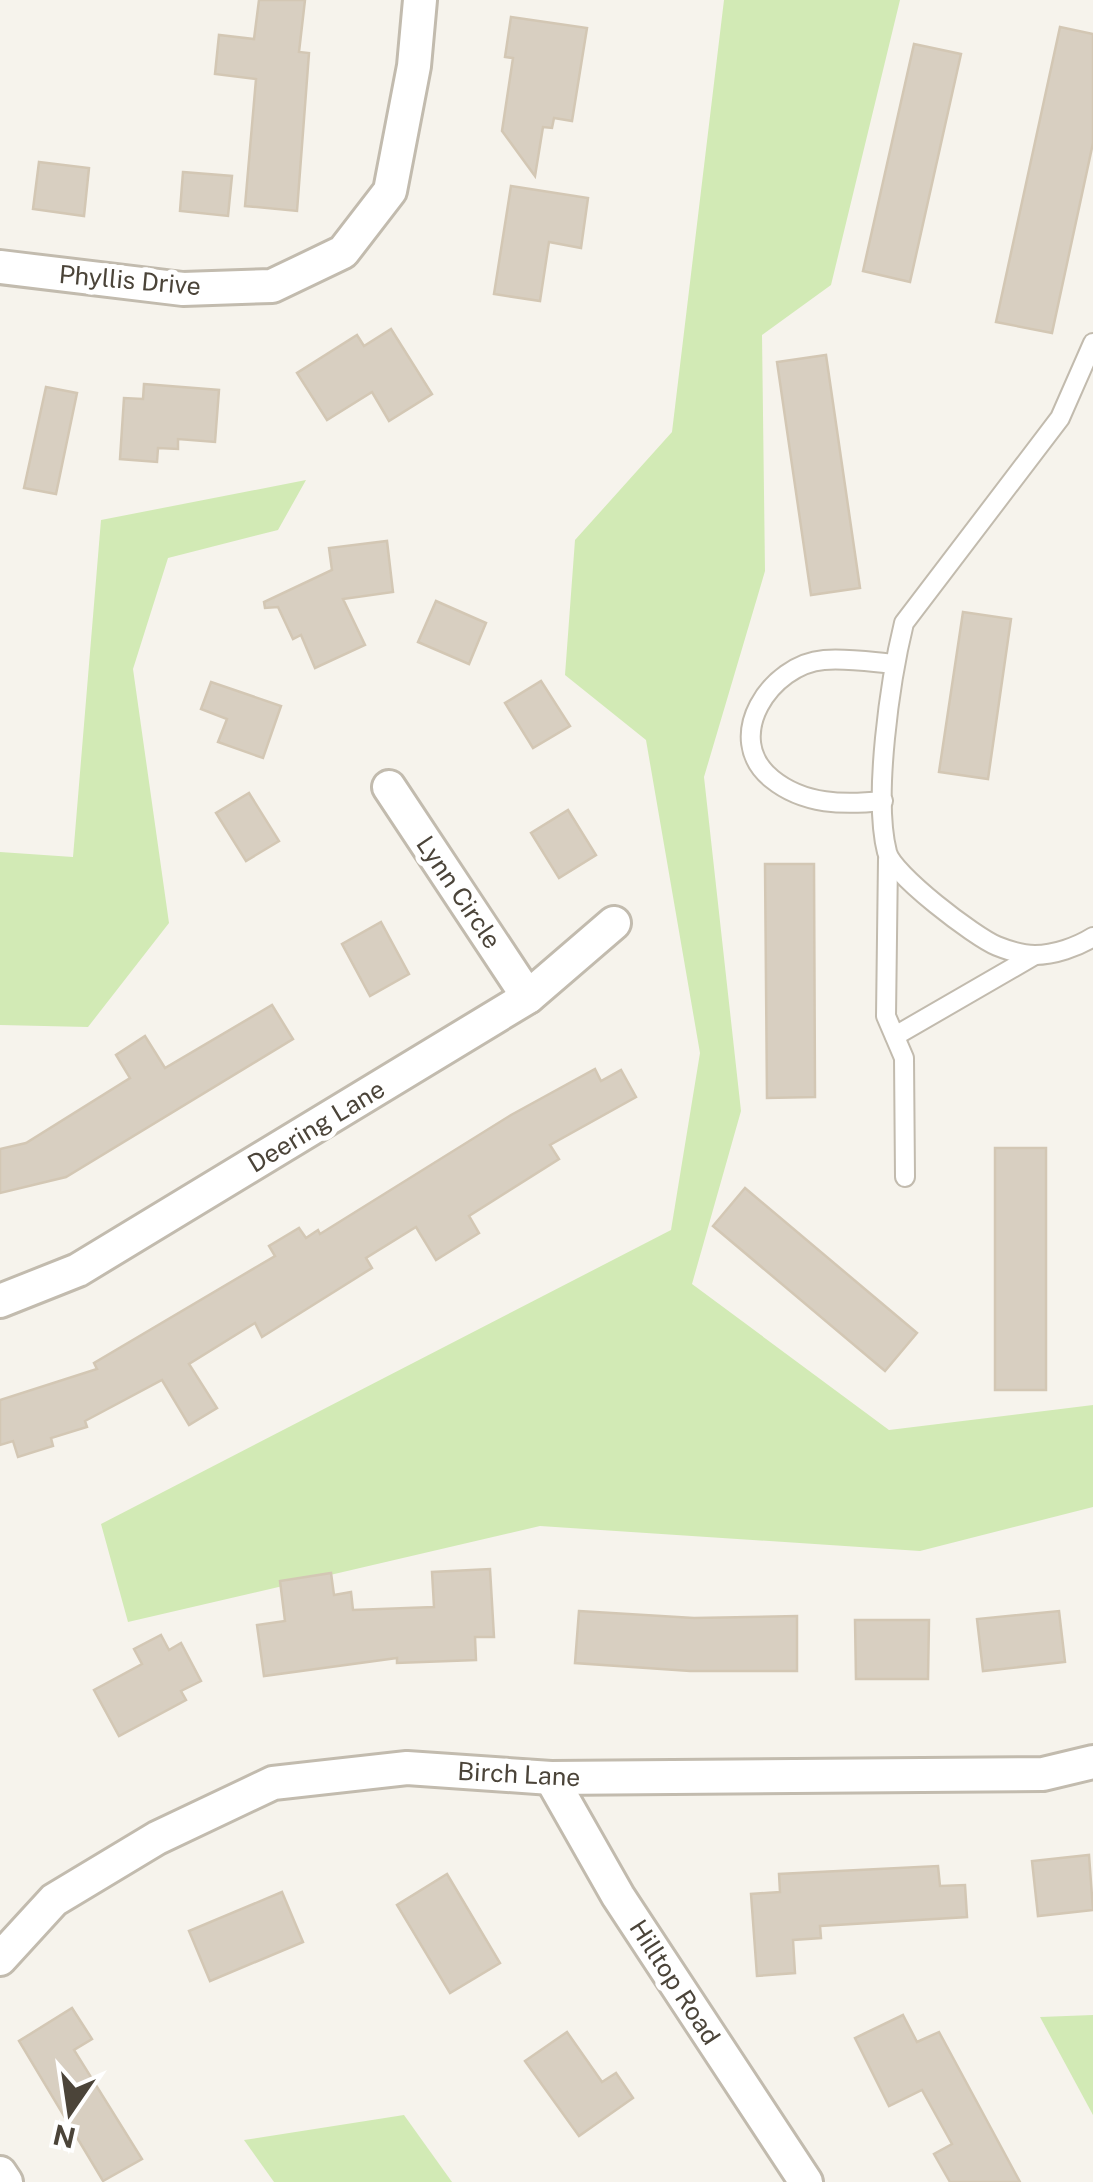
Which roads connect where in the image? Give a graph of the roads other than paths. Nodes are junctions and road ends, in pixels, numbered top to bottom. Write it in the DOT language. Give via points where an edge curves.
graph roads {
  1 [pos="420,0"];
  2 [pos="0,267"];
  3 [pos="1093,342"];
  4 [pos="894,664"];
  5 [pos="389,786"];
  6 [pos="883,801"];
  7 [pos="888,859"];
  8 [pos="614,923"];
  9 [pos="1093,937"];
  10 [pos="1035,955"];
  11 [pos="528,997"];
  12 [pos="895,1036"];
  13 [pos="906,1177"];
  14 [pos="0,1301"];
  15 [pos="1093,1762"];
  16 [pos="551,1778"];
  17 [pos="0,1959"];
  18 [pos="0,2173"];
  19 [pos="6,2182"];
  20 [pos="806,2182"];
  1 -- 2 [label="street, Phyllis Drive" via="390,191 343,252 272,286 183,289"];
  3 -- 4 [label="lane" via="1060,418 904,623"];
  4 -- 6 [label="lane"];
  4 -- 6 [label="lane" via="822,660 795,668 762,696 752,734 768,777 796,794 842,805"];
  5 -- 11 [label="street, Lynn Circle"];
  6 -- 7 [label="lane"];
  7 -- 10 [label="lane" via="996,946"];
  7 -- 12 [label="lane" via="886,1016"];
  8 -- 11 [label="street, Deering Lane"];
  9 -- 10 [label="lane"];
  10 -- 12 [label="lane"];
  11 -- 14 [label="street, Deering Lane" via="78,1270"];
  12 -- 13 [label="lane" via="904,1058"];
  15 -- 16 [label="street, Birch Lane" via="1043,1774"];
  16 -- 17 [label="street, Birch Lane" via="408,1768 273,1783 157,1838 54,1900"];
  16 -- 20 [label="street, Hilltop Road" via="618,1896"];
  18 -- 19 [label="street"];
}
